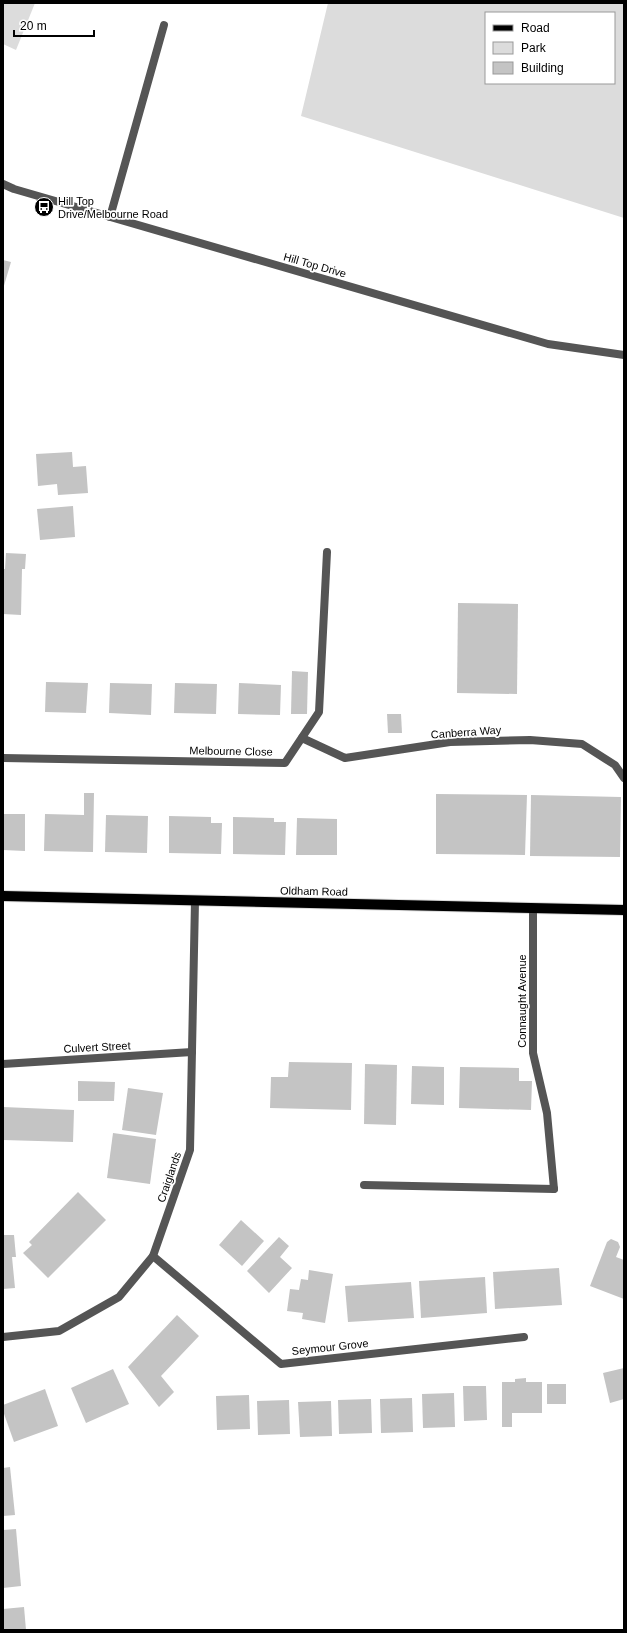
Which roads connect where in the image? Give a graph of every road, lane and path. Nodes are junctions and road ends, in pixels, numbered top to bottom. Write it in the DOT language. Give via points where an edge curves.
graph roads {
  1 [pos="164,25"];
  2 [pos="3,184"];
  3 [pos="110,216"];
  4 [pos="624,355"];
  5 [pos="327,552"];
  6 [pos="302,738"];
  7 [pos="3,758"];
  8 [pos="624,778"];
  9 [pos="3,896"];
  10 [pos="195,900"];
  11 [pos="533,908"];
  12 [pos="624,910"];
  13 [pos="192,1052"];
  14 [pos="3,1064"];
  15 [pos="364,1185"];
  16 [pos="153,1256"];
  17 [pos="3,1337"];
  18 [pos="524,1337"];
  1 -- 3 [label="street"];
  2 -- 3 [label="street, Hill Top Drive"];
  3 -- 4 [label="street, Hill Top Drive" via="548,344"];
  5 -- 6 [label="street, Melbourne Close" via="319,712"];
  6 -- 7 [label="street, Melbourne Close" via="285,763"];
  6 -- 8 [label="street, Canberra Way" via="346,758 450,742 530,740 582,744 615,765"];
  9 -- 10 [label="main road, Oldham Road"];
  10 -- 11 [label="main road, Oldham Road"];
  10 -- 13 [label="street, Craiglands"];
  11 -- 12 [label="main road, Oldham Road"];
  11 -- 15 [label="street, Connaught Avenue" via="533,1053 547,1113 554,1189"];
  13 -- 14 [label="street, Culvert Street"];
  13 -- 16 [label="street, Craiglands" via="190,1150"];
  16 -- 17 [label="street, Craiglands" via="119,1297 59,1331"];
  16 -- 18 [label="street, Seymour Grove" via="281,1364"];
}
